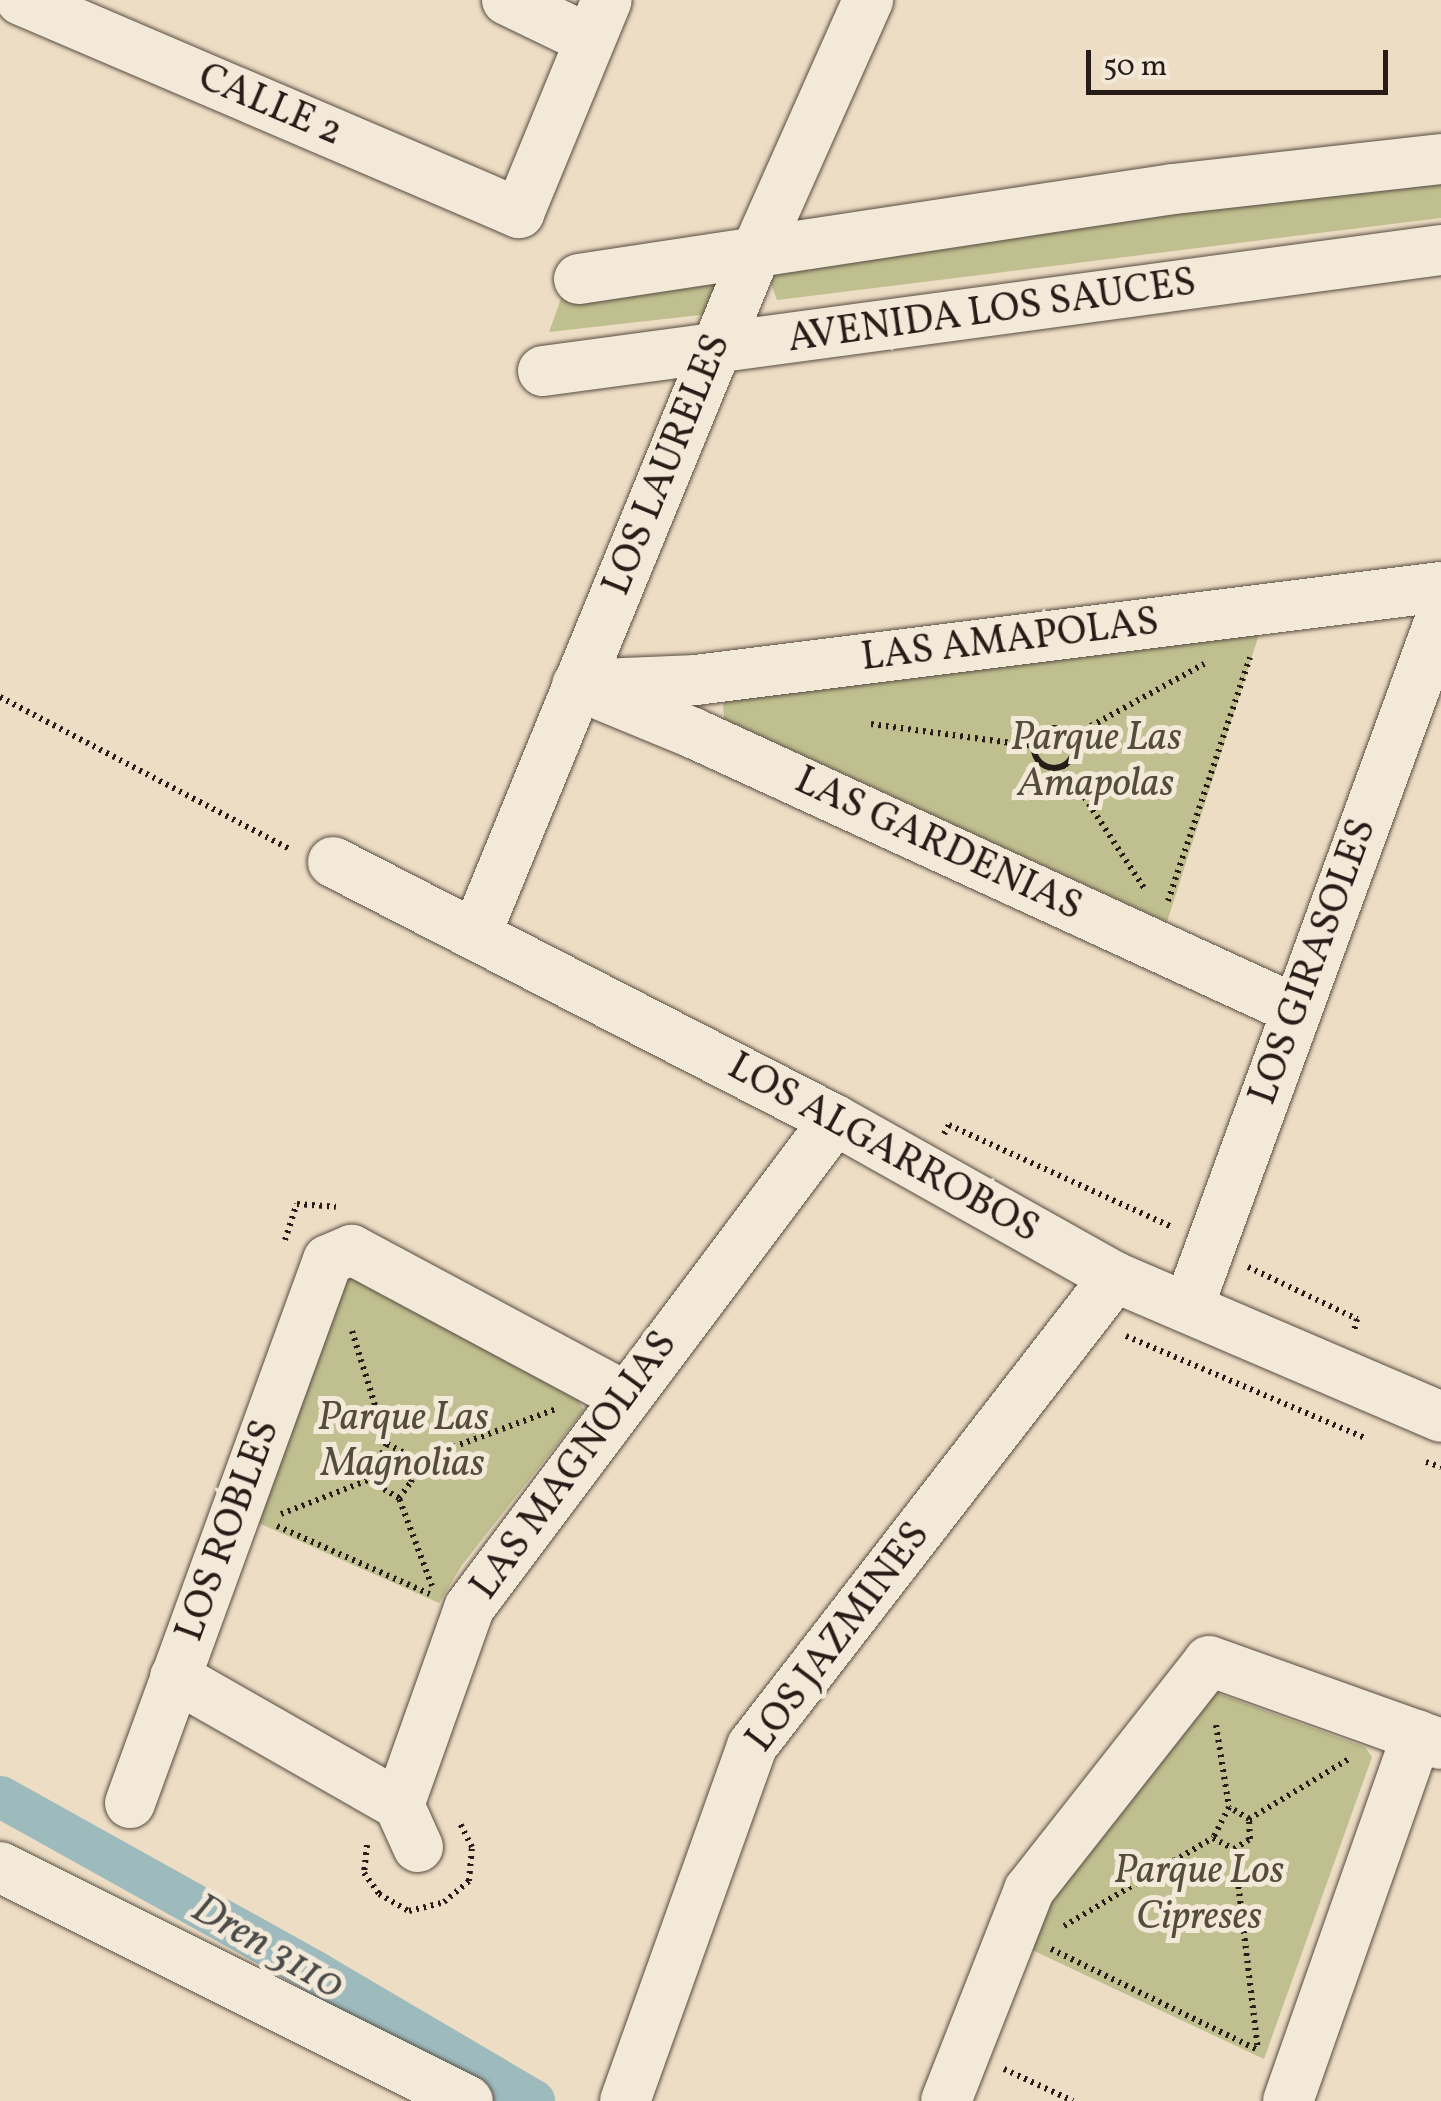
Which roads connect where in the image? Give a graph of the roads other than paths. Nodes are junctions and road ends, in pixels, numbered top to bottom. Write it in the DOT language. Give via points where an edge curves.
graph roads {
  1 [pos="21,0"];
  2 [pos="507,0"];
  3 [pos="868,0"];
  4 [pos="598,20"];
  5 [pos="1441,159"];
  6 [pos="1441,250"];
  7 [pos="756,252"];
  8 [pos="579,279"];
  9 [pos="715,351"];
  10 [pos="543,371"];
  11 [pos="1441,586"];
  12 [pos="1441,617"];
  13 [pos="577,685"];
  14 [pos="313,856"];
  15 [pos="476,934"];
  16 [pos="1296,1010"];
  17 [pos="835,1120"];
  18 [pos="1115,1277"];
  19 [pos="1188,1308"];
  20 [pos="624,1396"];
  21 [pos="1428,1438"];
  22 [pos="175,1677"];
  23 [pos="1429,1739"];
  24 [pos="130,1803"];
  25 [pos="0,1867"];
  26 [pos="970,2087"];
  27 [pos="468,2101"];
  28 [pos="625,2101"];
  29 [pos="1288,2101"];
  1 -- 4 [label="street, CALLE 2" via="519,213"];
  2 -- 4 [label="street"];
  3 -- 7 [label="street, LOS LAURELES"];
  5 -- 7 [label="street" via="1172,189"];
  6 -- 9 [label="street, AVENIDA LOS SAUCES"];
  7 -- 8 [label="street"];
  7 -- 9 [label="street, LOS LAURELES"];
  9 -- 10 [label="street, AVENIDA LOS SAUCES"];
  9 -- 13 [label="street, LOS LAURELES"];
  11 -- 13 [label="street, LAS AMAPOLAS" via="716,678"];
  12 -- 16 [label="street, LOS GIRASOLES"];
  13 -- 15 [label="street, LOS LAURELES"];
  13 -- 16 [label="street, LAS GARDENIAS"];
  14 -- 15 [label="street, LOS ALGARROBOS"];
  15 -- 17 [label="street, LOS ALGARROBOS"];
  16 -- 19 [label="street, LOS GIRASOLES"];
  17 -- 18 [label="street, LOS ALGARROBOS"];
  17 -- 20 [label="street, LAS MAGNOLIAS"];
  18 -- 19 [label="street, LOS ALGARROBOS"];
  18 -- 28 [label="street, LOS JAZMINES" via="752,1746"];
  19 -- 21 [label="street, LOS ALGARROBOS"];
  20 -- 22 [label="street, LAS MAGNOLIAS" via="469,1608 408,1826"];
  20 -- 22 [label="street, LOS ROBLES" via="352,1250 328,1260"];
  22 -- 24 [label="street, LOS ROBLES"];
  23 -- 26 [label="street" via="1209,1661 1029,1890"];
  23 -- 29 [label="street"];
  25 -- 27 [label="street"];
}
